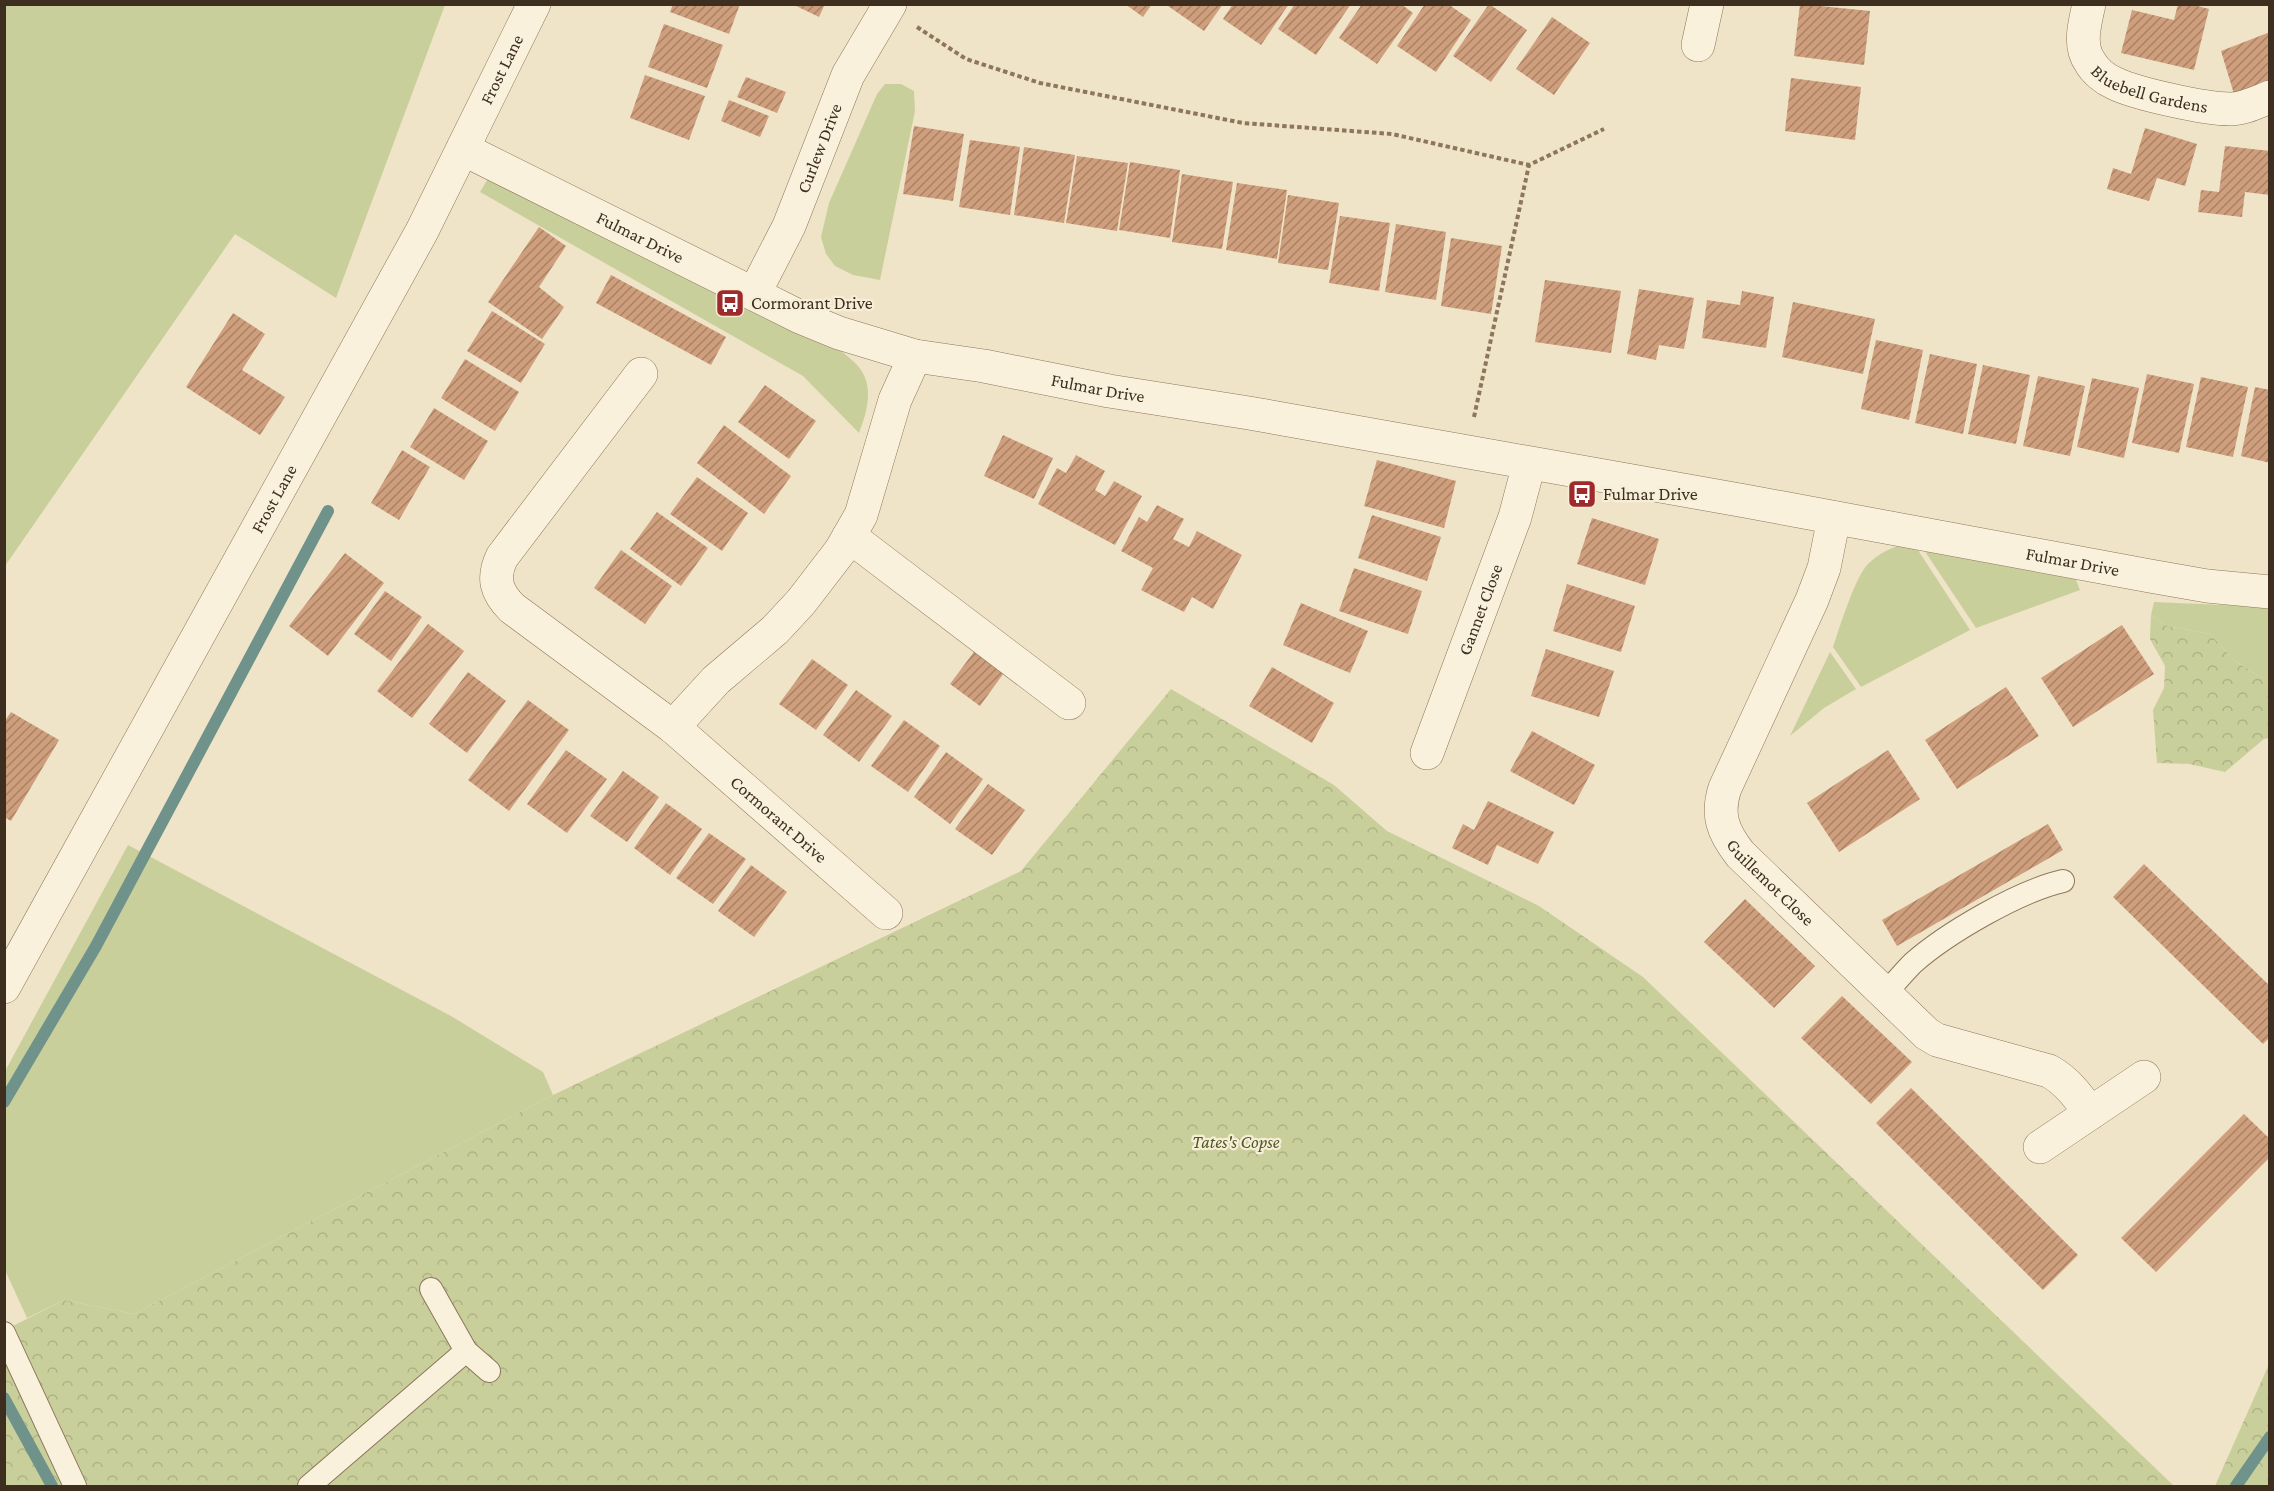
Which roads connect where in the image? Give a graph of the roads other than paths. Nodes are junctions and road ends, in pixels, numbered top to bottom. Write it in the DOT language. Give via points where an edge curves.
graph roads {
  1 [pos="534,4"];
  2 [pos="1707,4"];
  3 [pos="2090,4"];
  4 [pos="890,5"];
  5 [pos="1698,45"];
  6 [pos="2270,97"];
  7 [pos="463,149"];
  8 [pos="754,294"];
  9 [pos="915,356"];
  10 [pos="641,374"];
  11 [pos="1529,464"];
  12 [pos="1834,518"];
  13 [pos="849,536"];
  14 [pos="2270,592"];
  15 [pos="1069,703"];
  16 [pos="673,727"];
  17 [pos="1427,753"];
  18 [pos="2063,881"];
  19 [pos="886,912"];
  20 [pos="4,987"];
  21 [pos="1885,994"];
  22 [pos="2144,1077"];
  23 [pos="2090,1113"];
  24 [pos="2040,1147"];
  25 [pos="431,1288"];
  26 [pos="4,1333"];
  27 [pos="466,1351"];
  28 [pos="489,1371"];
  29 [pos="75,1486"];
  30 [pos="309,1486"];
  1 -- 7 [label="street, Frost Lane"];
  2 -- 5 [label="street"];
  3 -- 6 [label="street, Bluebell Gardens" via="2084,45 2089,61 2113,83 2215,108 2233,109"];
  4 -- 8 [label="street, Curlew Drive" via="848,75 789,226"];
  7 -- 8 [label="street, Fulmar Drive"];
  7 -- 20 [label="street, Frost Lane" via="422,231"];
  8 -- 9 [label="street, Fulmar Drive" via="839,333"];
  9 -- 11 [label="street, Fulmar Drive"];
  9 -- 13 [label="street" via="895,400 861,515"];
  10 -- 16 [label="street, Cormorant Drive" via="509,547 495,578 502,598 512,608"];
  11 -- 12 [label="street, Fulmar Drive"];
  11 -- 17 [label="street, Gannet Close" via="1515,517"];
  12 -- 14 [label="street, Fulmar Drive" via="2207,586"];
  12 -- 21 [label="street, Guillemot Close" via="1818,584 1725,788 1720,813 1725,834 1740,854"];
  13 -- 15 [label="street"];
  13 -- 16 [label="street" via="822,576 775,630 716,680"];
  16 -- 19 [label="street, Cormorant Drive"];
  18 -- 21 [label="lane" via="2007,903 1936,945"];
  21 -- 23 [label="street, Guillemot Close" via="1915,1025 1937,1040 2060,1077"];
  22 -- 23 [label="street"];
  23 -- 24 [label="street"];
  25 -- 27 [label="lane"];
  26 -- 29 [label="lane"];
  27 -- 28 [label="lane"];
  27 -- 30 [label="lane"];
}
